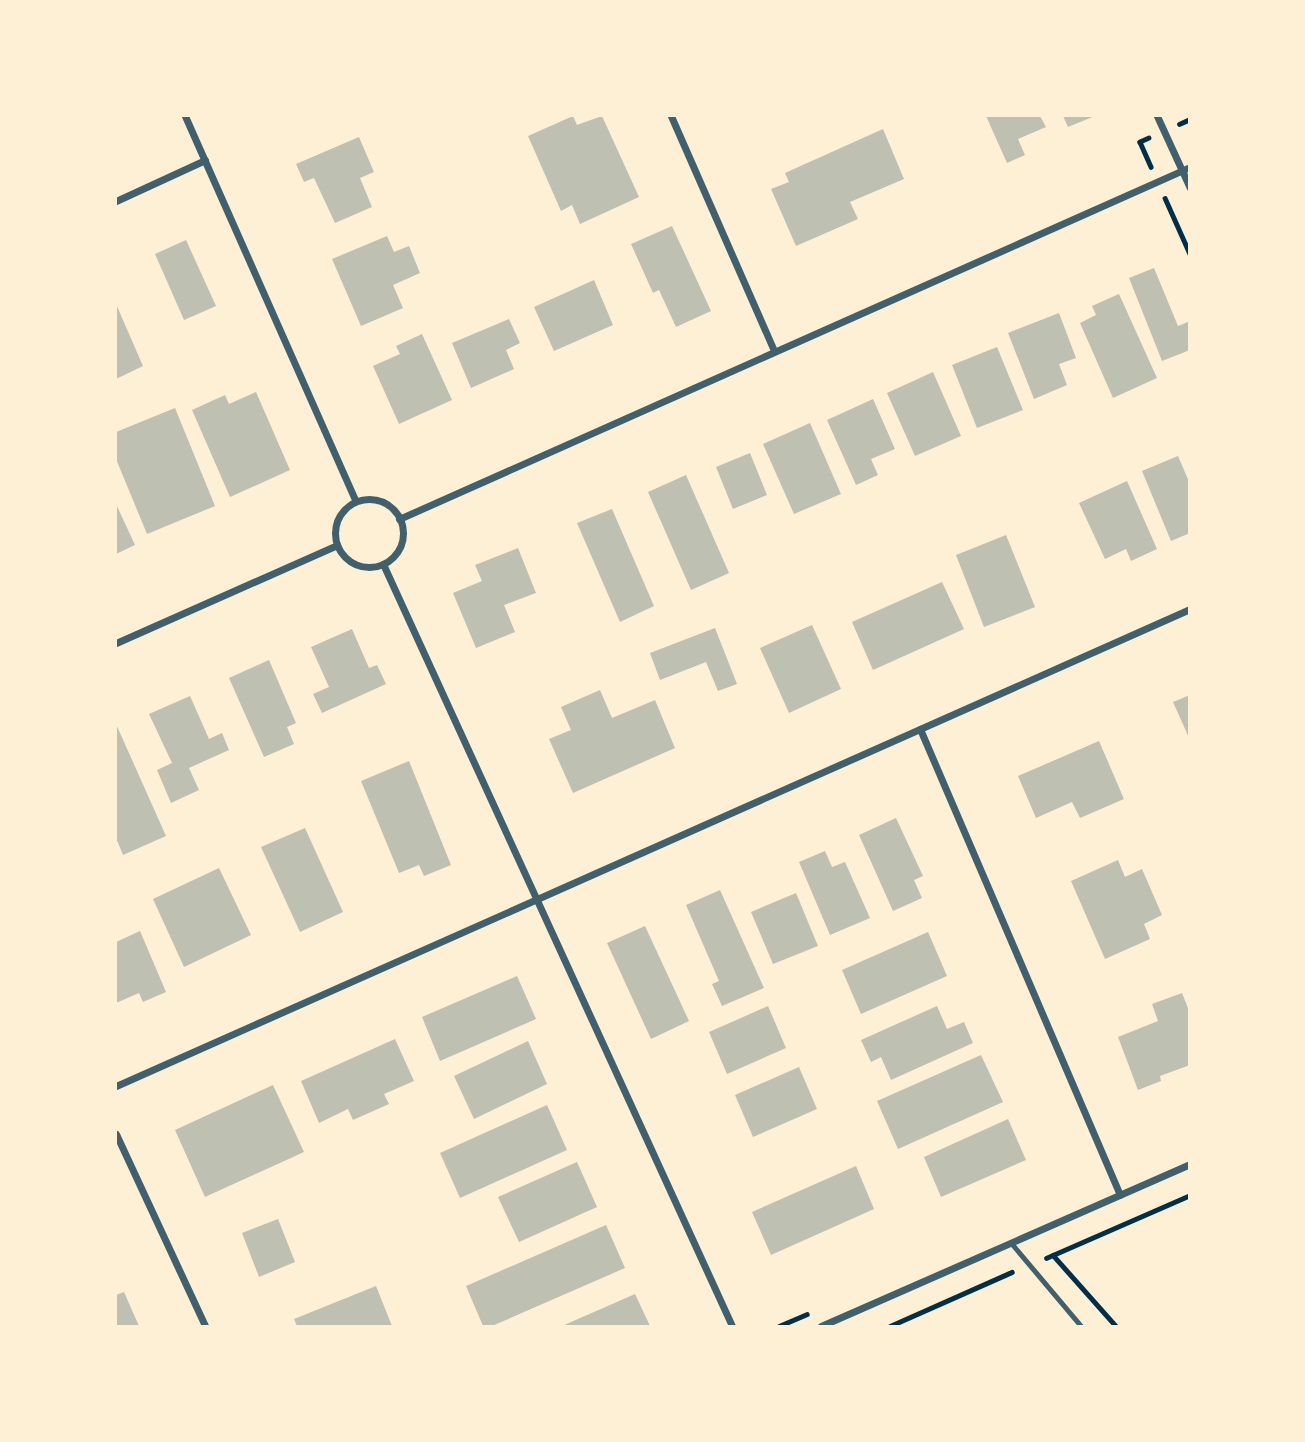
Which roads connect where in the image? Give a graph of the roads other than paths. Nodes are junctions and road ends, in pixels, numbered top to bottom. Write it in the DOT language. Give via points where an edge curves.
graph roads {
  1 [pos="185,116"];
  2 [pos="671,116"];
  3 [pos="1157,116"];
  4 [pos="205,160"];
  5 [pos="1186,169"];
  6 [pos="1189,188"];
  7 [pos="116,201"];
  8 [pos="774,351"];
  9 [pos="356,501"];
  10 [pos="399,519"];
  11 [pos="337,545"];
  12 [pos="383,564"];
  13 [pos="1189,609"];
  14 [pos="116,643"];
  15 [pos="920,729"];
  16 [pos="536,900"];
  17 [pos="116,1086"];
  18 [pos="116,1134"];
  19 [pos="1189,1164"];
  20 [pos="1121,1195"];
  21 [pos="1011,1243"];
  22 [pos="205,1326"];
  23 [pos="732,1326"];
  24 [pos="821,1326"];
  25 [pos="1081,1326"];
  1 -- 4 [label="street"];
  2 -- 8 [label="street"];
  3 -- 5 [label="street"];
  4 -- 7 [label="street"];
  4 -- 9 [label="street"];
  5 -- 6 [label="street"];
  5 -- 8 [label="street"];
  8 -- 10 [label="street"];
  9 -- 10 [label="street" via="387,504"];
  9 -- 11 [label="street" via="340,515"];
  10 -- 12 [label="street" via="402,543"];
  11 -- 12 [label="street" via="354,563 365,567"];
  11 -- 14 [label="street"];
  12 -- 16 [label="street"];
  13 -- 15 [label="street"];
  15 -- 16 [label="street"];
  15 -- 20 [label="street"];
  16 -- 17 [label="street"];
  16 -- 23 [label="street"];
  18 -- 22 [label="street"];
  19 -- 20 [label="street"];
  20 -- 21 [label="street"];
  21 -- 24 [label="street"];
  21 -- 25 [label="lane"];
}
